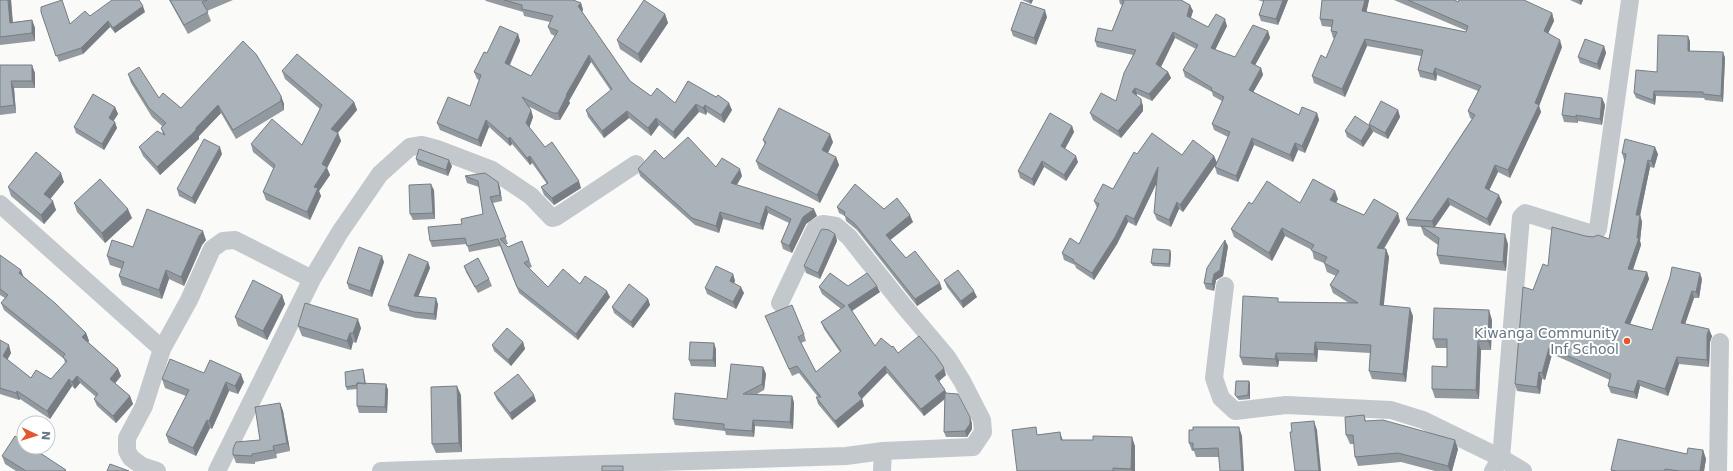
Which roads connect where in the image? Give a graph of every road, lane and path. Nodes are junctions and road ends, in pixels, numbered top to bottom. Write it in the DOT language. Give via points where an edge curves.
graph roads {
  1 [pos="1630,0"];
  2 [pos="636,164"];
  3 [pos="0,204"];
  4 [pos="312,279"];
  5 [pos="1226,286"];
  6 [pos="780,302"];
  7 [pos="1720,342"];
  8 [pos="162,349"];
  9 [pos="883,451"];
  10 [pos="1497,464"];
  11 [pos="157,471"];
  12 [pos="217,471"];
  13 [pos="381,471"];
  14 [pos="882,471"];
  15 [pos="1523,471"];
  16 [pos="1718,471"];
  1 -- 10 [label="street" via="1598,229 1590,233 1525,213 1521,217"];
  2 -- 4 [label="street" via="552,218 531,196 492,170 437,149 422,145 410,147 380,174 340,232"];
  3 -- 8 [label="street"];
  4 -- 8 [label="street" via="234,240 223,241 212,249 189,300"];
  4 -- 12 [label="street"];
  5 -- 10 [label="street" via="1214,378 1221,398 1235,411 1286,405 1391,410 1423,420"];
  6 -- 9 [label="street" via="815,229 823,224 836,226 849,237 947,357 982,420 983,432 976,444 973,447"];
  7 -- 16 [label="street"];
  8 -- 11 [label="street" via="144,406 127,438 127,451 131,458 142,466"];
  9 -- 13 [label="street" via="846,456"];
  9 -- 14 [label="street"];
  10 -- 15 [label="street"];
}
